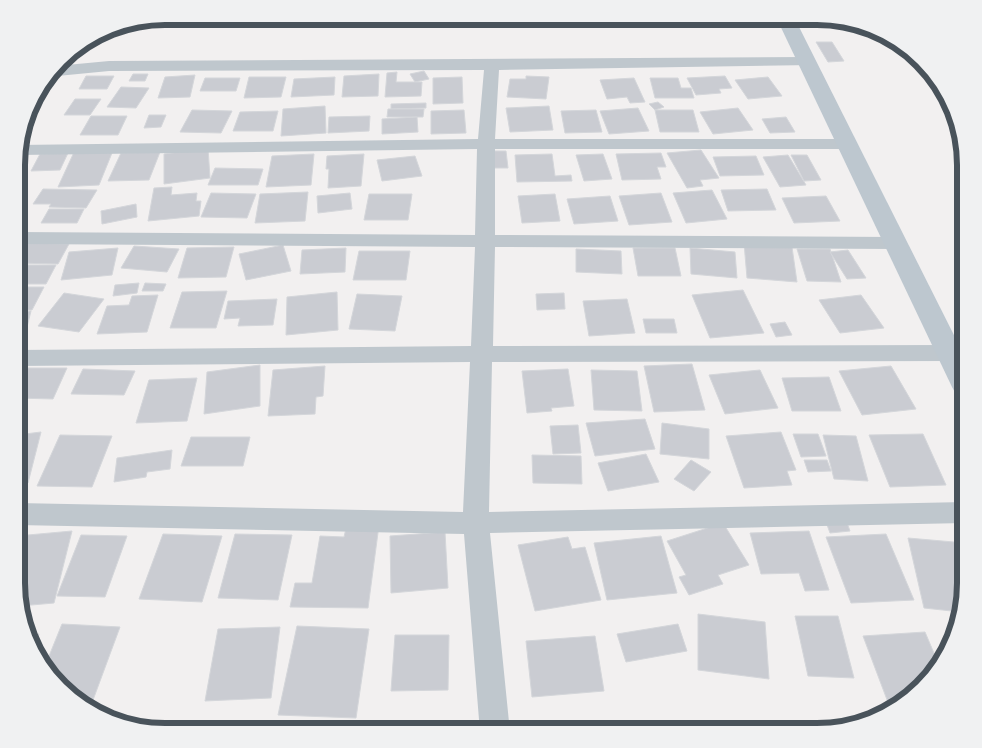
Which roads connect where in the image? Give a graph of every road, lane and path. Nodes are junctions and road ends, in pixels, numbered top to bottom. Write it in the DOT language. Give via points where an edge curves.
graph roads {
  1 [pos="789,25"];
  2 [pos="807,62"];
  3 [pos="492,66"];
  4 [pos="63,70"];
  5 [pos="486,144"];
  6 [pos="847,144"];
  7 [pos="26,150"];
  8 [pos="25,238"];
  9 [pos="485,239"];
  10 [pos="895,242"];
  11 [pos="949,352"];
  12 [pos="482,354"];
  13 [pos="25,358"];
  14 [pos="957,368"];
  15 [pos="957,513"];
  16 [pos="25,514"];
  17 [pos="476,523"];
  18 [pos="494,723"];
  1 -- 2 [label="street"];
  2 -- 3 [label="street"];
  2 -- 6 [label="street"];
  3 -- 4 [label="street" via="109,66"];
  3 -- 5 [label="street"];
  5 -- 6 [label="street"];
  5 -- 7 [label="street"];
  5 -- 9 [label="street"];
  6 -- 10 [label="street"];
  8 -- 9 [label="street"];
  9 -- 10 [label="street"];
  9 -- 12 [label="street"];
  10 -- 11 [label="street"];
  11 -- 12 [label="street"];
  11 -- 14 [label="street"];
  12 -- 13 [label="street"];
  12 -- 17 [label="street"];
  15 -- 17 [label="street"];
  16 -- 17 [label="street"];
  17 -- 18 [label="street"];
}
